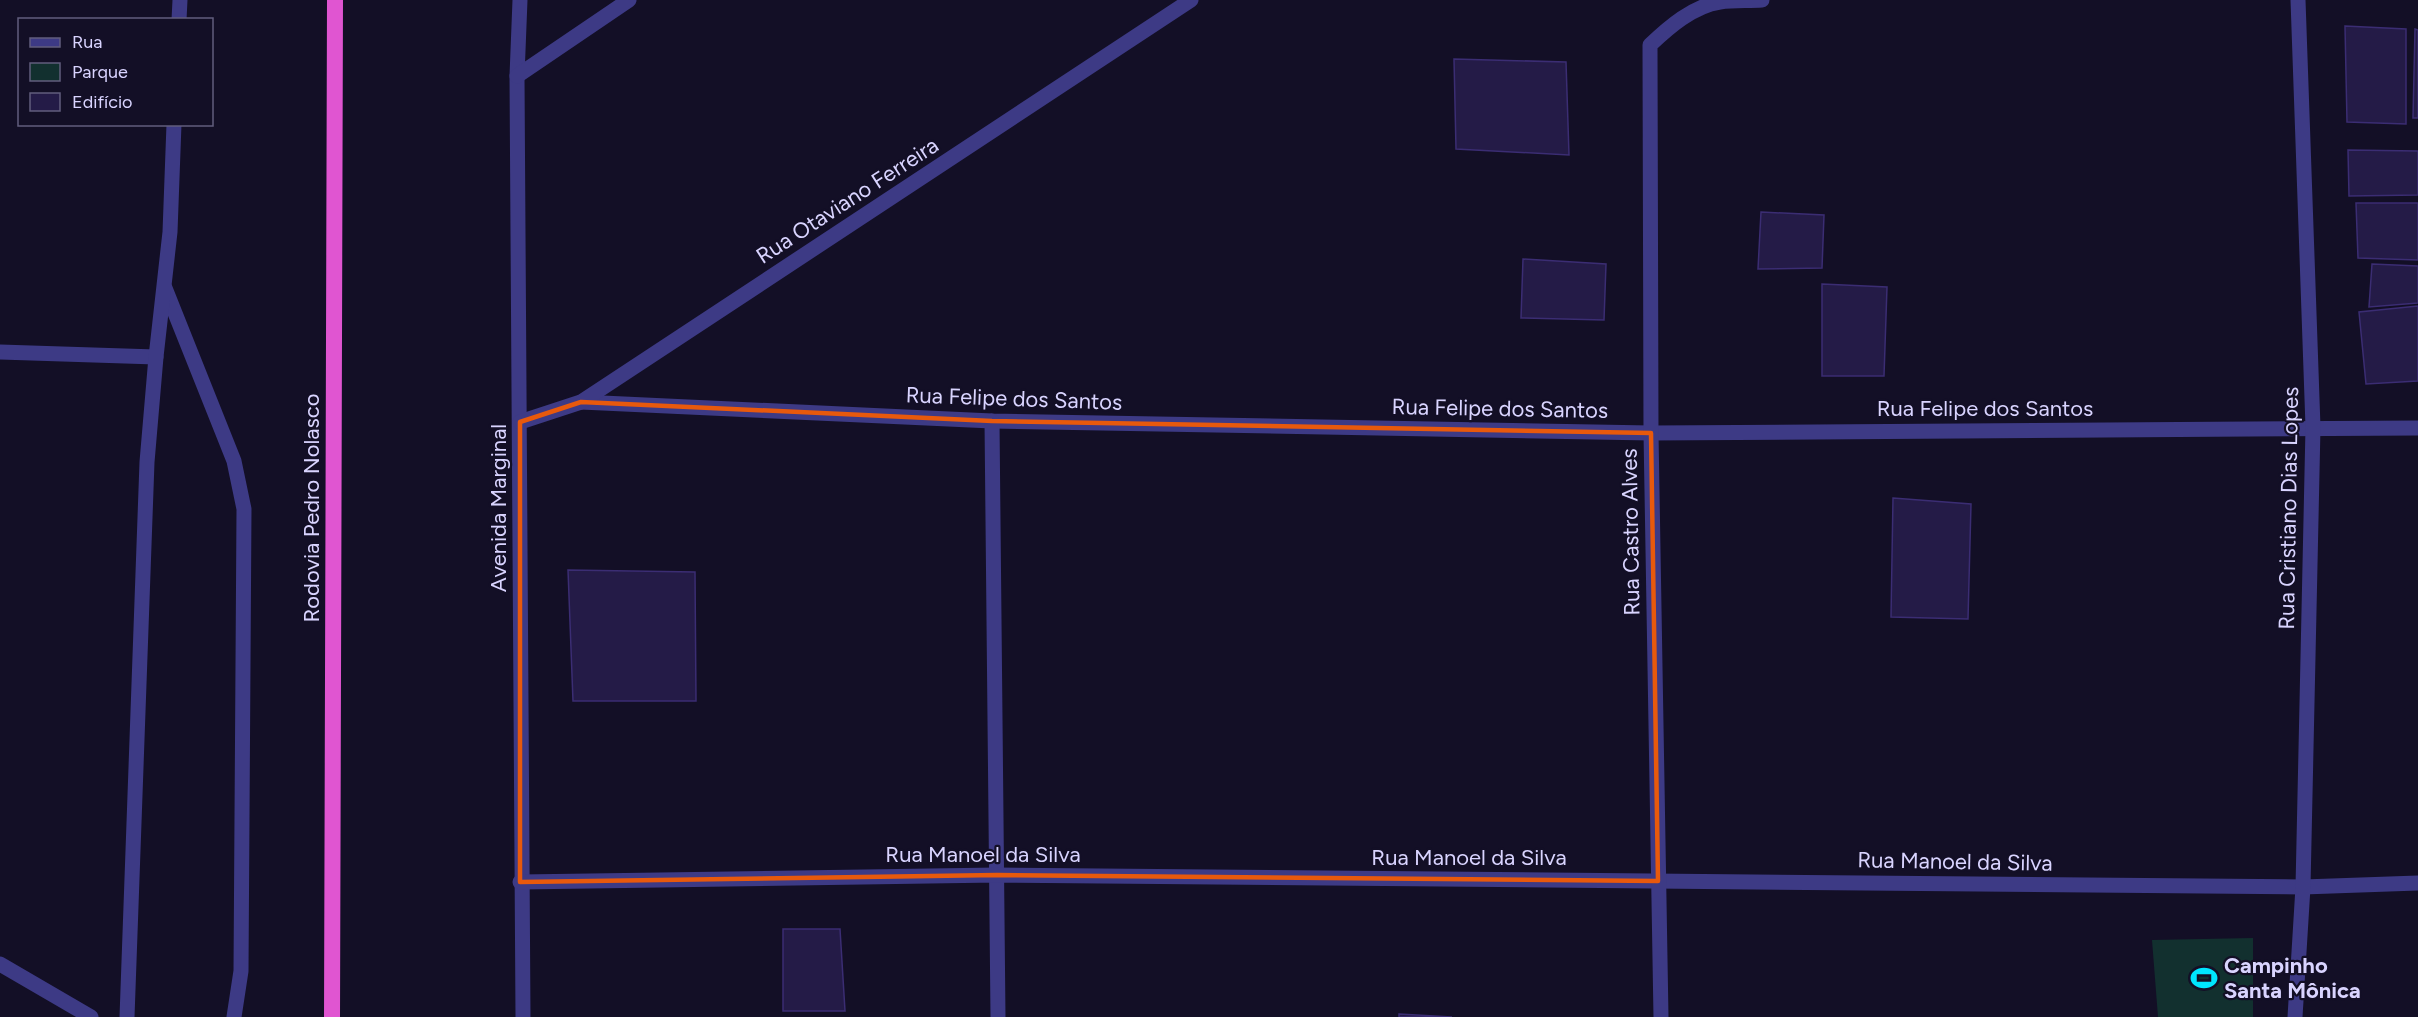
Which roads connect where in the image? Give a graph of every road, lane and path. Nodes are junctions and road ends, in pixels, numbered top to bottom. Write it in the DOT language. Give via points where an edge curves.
graph roads {
  1 [pos="180,0"];
  2 [pos="520,0"];
  3 [pos="629,0"];
  4 [pos="1191,0"];
  5 [pos="1762,0"];
  6 [pos="2298,0"];
  7 [pos="332,2"];
  8 [pos="179,18"];
  9 [pos="517,76"];
  10 [pos="174,126"];
  11 [pos="164,286"];
  12 [pos="0,352"];
  13 [pos="156,357"];
  14 [pos="581,402"];
  15 [pos="992,421"];
  16 [pos="520,422"];
  17 [pos="2313,427"];
  18 [pos="2418,428"];
  19 [pos="1651,433"];
  20 [pos="997,875"];
  21 [pos="1658,881"];
  22 [pos="520,882"];
  23 [pos="2418,884"];
  24 [pos="2303,887"];
  25 [pos="0,964"];
  26 [pos="91,1017"];
  27 [pos="128,1017"];
  28 [pos="234,1017"];
  29 [pos="332,1017"];
  30 [pos="523,1017"];
  31 [pos="998,1017"];
  32 [pos="1660,1017"];
  33 [pos="2295,1017"];
  1 -- 8 [label="street"];
  2 -- 9 [label="street, Avenida Marginal"];
  3 -- 9 [label="street"];
  4 -- 14 [label="street, Rua Otaviano Ferreira"];
  5 -- 19 [label="street, Rua Castro Alves" via="1718,2 1671,25 1650,45"];
  6 -- 17 [label="street, Rua Cristiano Dias Lopes"];
  7 -- 29 [label="highway, Rodovia Pedro Nolasco"];
  9 -- 16 [label="street, Avenida Marginal"];
  10 -- 11 [label="street"];
  11 -- 13 [label="street"];
  11 -- 28 [label="street" via="234,461 244,509 241,971"];
  12 -- 13 [label="street"];
  13 -- 27 [label="street" via="147,462"];
  14 -- 15 [label="street, Rua Felipe dos Santos"];
  14 -- 16 [label="street, Rua Otaviano Ferreira"];
  15 -- 19 [label="street, Rua Felipe dos Santos"];
  15 -- 20 [label="street"];
  16 -- 22 [label="street, Avenida Marginal"];
  17 -- 18 [label="street, Rua Felipe dos Santos"];
  17 -- 19 [label="street, Rua Felipe dos Santos"];
  17 -- 24 [label="street, Rua Cristiano Dias Lopes"];
  19 -- 21 [label="street, Rua Castro Alves"];
  20 -- 21 [label="street, Rua Manoel da Silva"];
  20 -- 22 [label="street, Rua Manoel da Silva"];
  20 -- 31 [label="street"];
  21 -- 24 [label="street, Rua Manoel da Silva"];
  21 -- 32 [label="street, Rua Castro Alves"];
  22 -- 30 [label="street, Avenida Marginal"];
  23 -- 24 [label="street, Rua Manoel da Silva"];
  24 -- 33 [label="street, Rua Cristiano Dias Lopes"];
  25 -- 26 [label="street"];
}
